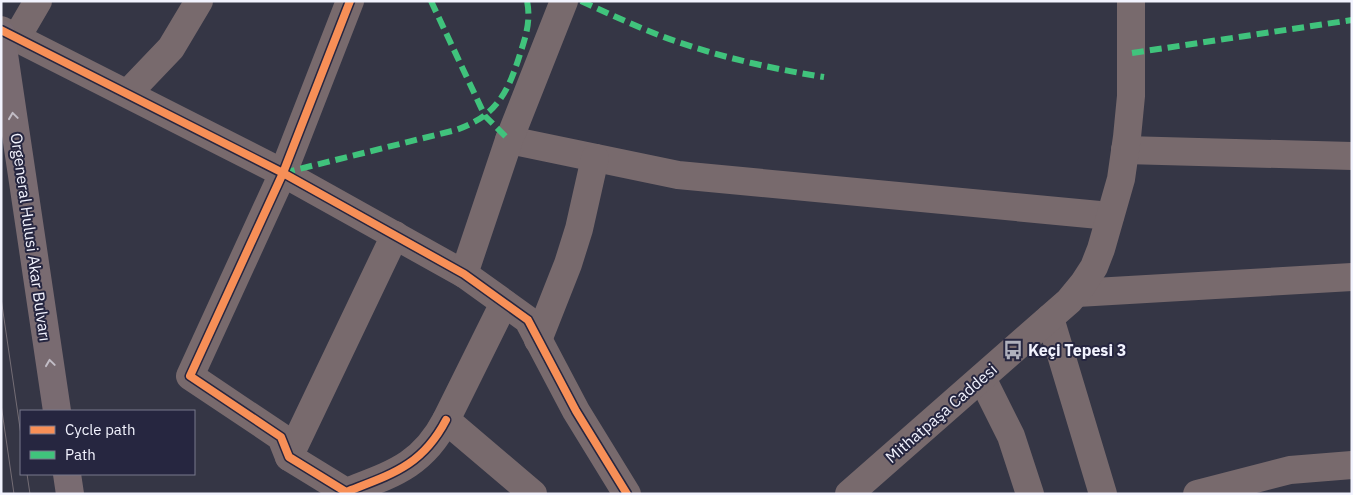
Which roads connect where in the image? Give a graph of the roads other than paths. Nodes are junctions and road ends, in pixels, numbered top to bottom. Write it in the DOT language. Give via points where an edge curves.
graph roads {
  1 [pos="38,1"];
  2 [pos="199,1"];
  3 [pos="350,1"];
  4 [pos="564,1"];
  5 [pos="1131,1"];
  6 [pos="7,33"];
  7 [pos="128,93"];
  8 [pos="509,140"];
  9 [pos="1125,150"];
  10 [pos="1352,156"];
  11 [pos="595,158"];
  12 [pos="283,172"];
  13 [pos="1110,216"];
  14 [pos="395,235"];
  15 [pos="464,274"];
  16 [pos="1352,277"];
  17 [pos="1077,293"];
  18 [pos="504,303"];
  19 [pos="1050,318"];
  20 [pos="538,340"];
  21 [pos="982,378"];
  22 [pos="57,410"];
  23 [pos="446,420"];
  24 [pos="289,457"];
  25 [pos="1352,465"];
  26 [pos="67,475"];
  27 [pos="70,494"];
  28 [pos="533,494"];
  29 [pos="627,494"];
  30 [pos="849,494"];
  31 [pos="1030,494"];
  32 [pos="1103,494"];
  33 [pos="1197,494"];
  1 -- 6 [label="street"];
  2 -- 7 [label="street" via="171,48"];
  3 -- 12 [label="street"];
  4 -- 8 [label="street"];
  5 -- 9 [label="street, Mithatpaşa Caddesi" via="1131,96"];
  6 -- 7 [label="street"];
  22 -- 6 [label="main road, Orgeneral Hulusi Akar Bulvarı, one-way"];
  7 -- 12 [label="street"];
  8 -- 11 [label="street"];
  8 -- 15 [label="street"];
  9 -- 10 [label="street"];
  9 -- 13 [label="street, Mithatpaşa Caddesi"];
  11 -- 13 [label="street" via="678,175"];
  11 -- 20 [label="street" via="579,229"];
  12 -- 14 [label="street"];
  12 -- 24 [label="street" via="190,376 281,437"];
  13 -- 17 [label="street, Mithatpaşa Caddesi" via="1094,268"];
  14 -- 15 [label="street"];
  14 -- 24 [label="street"];
  15 -- 18 [label="street"];
  16 -- 17 [label="street"];
  17 -- 19 [label="street, Mithatpaşa Caddesi"];
  18 -- 20 [label="street" via="528,320"];
  18 -- 23 [label="street"];
  19 -- 21 [label="street, Mithatpaşa Caddesi"];
  19 -- 32 [label="street"];
  20 -- 29 [label="street" via="576,411"];
  21 -- 30 [label="street, Mithatpaşa Caddesi"];
  21 -- 31 [label="street" via="1011,436"];
  23 -- 24 [label="street" via="439,434 418,458 404,468 346,492"];
  23 -- 28 [label="street"];
  25 -- 33 [label="street" via="1290,470"];
  26 -- 27 [label="main road"];
}
